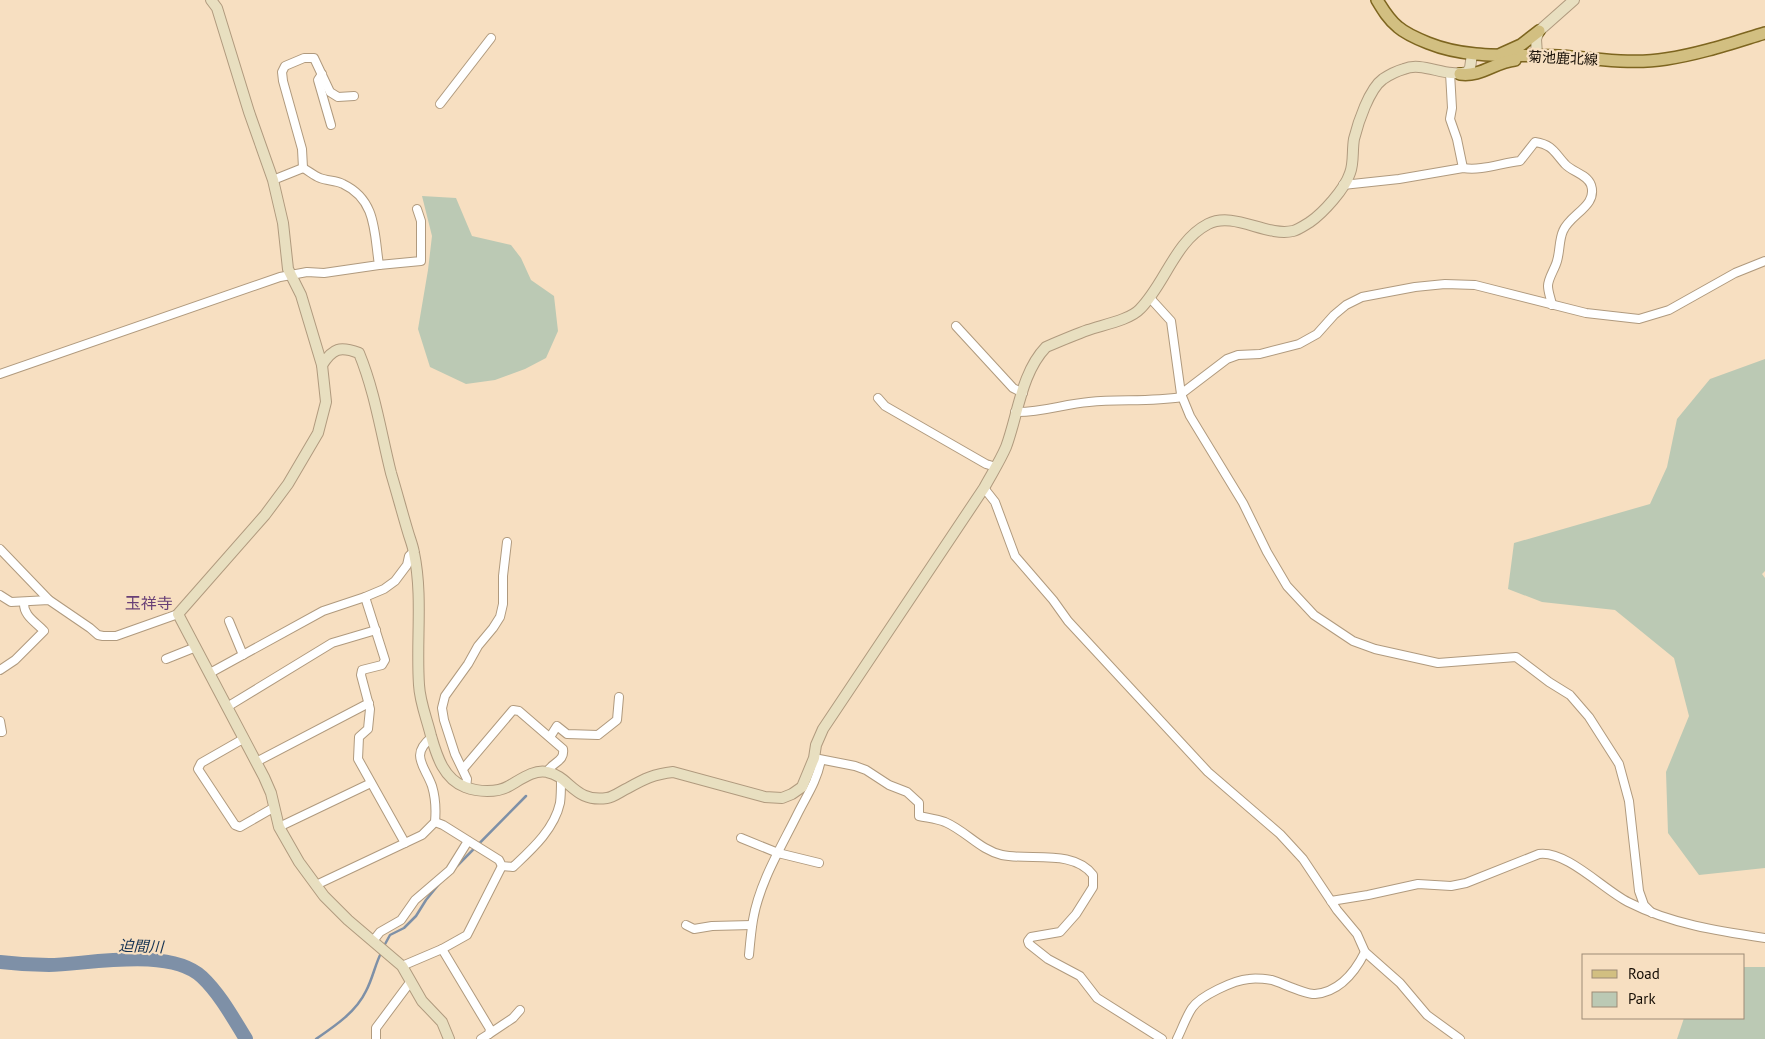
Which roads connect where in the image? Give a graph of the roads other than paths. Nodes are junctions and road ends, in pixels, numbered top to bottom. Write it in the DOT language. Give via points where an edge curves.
graph roads {
  1 [pos="211,0"];
  2 [pos="1377,0"];
  3 [pos="1574,0"];
  4 [pos="1539,31"];
  5 [pos="1765,33"];
  6 [pos="491,38"];
  7 [pos="1472,54"];
  8 [pos="1497,55"];
  9 [pos="1541,56"];
  10 [pos="322,74"];
  11 [pos="1455,74"];
  12 [pos="354,96"];
  13 [pos="440,104"];
  14 [pos="331,125"];
  15 [pos="303,168"];
  16 [pos="1463,168"];
  17 [pos="273,180"];
  18 [pos="1343,185"];
  19 [pos="417,209"];
  20 [pos="1765,262"];
  21 [pos="379,265"];
  22 [pos="290,275"];
  23 [pos="1150,298"];
  24 [pos="1552,305"];
  25 [pos="956,326"];
  26 [pos="322,365"];
  27 [pos="0,374"];
  28 [pos="1022,393"];
  29 [pos="1182,395"];
  30 [pos="878,398"];
  31 [pos="1015,412"];
  32 [pos="996,467"];
  33 [pos="984,488"];
  34 [pos="507,542"];
  35 [pos="0,549"];
  36 [pos="414,551"];
  37 [pos="0,595"];
  38 [pos="365,598"];
  39 [pos="49,600"];
  40 [pos="24,602"];
  41 [pos="178,614"];
  42 [pos="228,621"];
  43 [pos="376,630"];
  44 [pos="196,647"];
  45 [pos="243,655"];
  46 [pos="166,659"];
  47 [pos="0,670"];
  48 [pos="210,673"];
  49 [pos="619,697"];
  50 [pos="369,703"];
  51 [pos="227,707"];
  52 [pos="0,721"];
  53 [pos="0,732"];
  54 [pos="432,737"];
  55 [pos="550,737"];
  56 [pos="243,739"];
  57 [pos="817,759"];
  58 [pos="256,762"];
  59 [pos="462,769"];
  60 [pos="547,772"];
  61 [pos="561,779"];
  62 [pos="371,782"];
  63 [pos="466,788"];
  64 [pos="273,808"];
  65 [pos="435,822"];
  66 [pos="280,827"];
  67 [pos="741,838"];
  68 [pos="468,841"];
  69 [pos="405,843"];
  70 [pos="778,853"];
  71 [pos="818,863"];
  72 [pos="502,866"];
  73 [pos="316,885"];
  74 [pos="1331,901"];
  75 [pos="1652,913"];
  76 [pos="686,924"];
  77 [pos="752,925"];
  78 [pos="1765,938"];
  79 [pos="373,941"];
  80 [pos="442,949"];
  81 [pos="1365,952"];
  82 [pos="749,955"];
  83 [pos="402,966"];
  84 [pos="411,981"];
  85 [pos="520,1010"];
  86 [pos="489,1034"];
  87 [pos="376,1039"];
  88 [pos="450,1039"];
  89 [pos="481,1039"];
  90 [pos="1162,1039"];
  91 [pos="1177,1039"];
  92 [pos="1460,1039"];
  1 -- 17 [label="street" via="217,8"];
  2 -- 7 [label="main road, 菊池鹿北線" via="1398,28 1445,50"];
  3 -- 4 [label="street"];
  4 -- 8 [label="main road" via="1521,45"];
  4 -- 9 [label="street" via="1536,39"];
  5 -- 9 [label="main road, 菊池鹿北線" via="1718,48 1665,59 1643,61"];
  6 -- 13 [label="street"];
  7 -- 8 [label="main road, 菊池鹿北線"];
  7 -- 11 [label="street" via="1467,72"];
  8 -- 9 [label="main road, 菊池鹿北線"];
  9 -- 11 [label="main road" via="1506,61 1476,74"];
  10 -- 12 [label="street" via="330,92 338,97"];
  10 -- 14 [label="street" via="318,80"];
  10 -- 15 [label="street" via="314,58 294,62 285,66 282,72 302,149"];
  11 -- 16 [label="street" via="1450,119"];
  11 -- 18 [label="street" via="1406,68 1383,79 1365,105 1354,140 1350,174"];
  15 -- 17 [label="street"];
  15 -- 21 [label="street" via="320,178 340,182 353,190 368,208"];
  16 -- 18 [label="street"];
  16 -- 24 [label="street" via="1520,162 1535,142 1545,143 1565,165 1591,184 1592,196 1588,204 1568,221 1563,232 1548,285"];
  17 -- 22 [label="street"];
  18 -- 23 [label="street" via="1328,208 1294,231 1223,220 1208,224 1187,242"];
  19 -- 21 [label="street" via="421,220 421,262"];
  20 -- 24 [label="street" via="1736,273 1684,303 1650,317 1623,318"];
  21 -- 22 [label="street"];
  22 -- 26 [label="street" via="301,295"];
  22 -- 27 [label="street"];
  23 -- 28 [label="street" via="1138,311 1046,347 1038,355"];
  23 -- 29 [label="street" via="1171,321"];
  24 -- 29 [label="street" via="1475,285 1415,287 1362,298 1346,305 1317,334 1300,344 1228,359"];
  25 -- 28 [label="street" via="1013,388"];
  26 -- 36 [label="street" via="328,355 338,349 359,353 372,390"];
  26 -- 41 [label="street" via="326,402 318,433 265,515"];
  28 -- 31 [label="street"];
  29 -- 31 [label="street"];
  29 -- 75 [label="street" via="1190,416 1243,503 1287,586 1314,615 1353,641 1438,663 1516,657 1570,694 1619,764 1629,801 1639,891 1644,905"];
  30 -- 32 [label="street" via="886,406"];
  31 -- 32 [label="street" via="1006,446"];
  32 -- 33 [label="street"];
  33 -- 57 [label="street" via="823,729 816,745"];
  33 -- 74 [label="street" via="995,502 1015,556 1068,621 1208,772 1280,834 1303,859"];
  34 -- 59 [label="street" via="500,617 445,696 442,708"];
  35 -- 39 [label="street"];
  36 -- 38 [label="street" via="395,581"];
  36 -- 54 [label="street" via="419,580 419,684"];
  37 -- 40 [label="street" via="11,602"];
  38 -- 43 [label="street"];
  38 -- 45 [label="street" via="323,611"];
  39 -- 40 [label="street"];
  39 -- 41 [label="street" via="103,636 116,636"];
  40 -- 47 [label="street" via="26,613 44,631"];
  41 -- 44 [label="street"];
  42 -- 45 [label="street"];
  43 -- 50 [label="street" via="385,660 382,665 362,670"];
  43 -- 51 [label="street" via="332,644"];
  44 -- 46 [label="street"];
  44 -- 48 [label="street"];
  45 -- 48 [label="street"];
  48 -- 51 [label="street"];
  49 -- 55 [label="street" via="617,720 598,735 567,734 556,726"];
  50 -- 58 [label="street"];
  50 -- 62 [label="street" via="368,729 359,737 358,759"];
  51 -- 56 [label="street"];
  52 -- 53 [label="street"];
  54 -- 63 [label="street" via="443,769 453,781"];
  54 -- 65 [label="street" via="421,748 419,758 432,786"];
  55 -- 59 [label="street" via="519,711 513,710"];
  55 -- 60 [label="street" via="564,752 561,760 550,766"];
  56 -- 58 [label="street"];
  56 -- 64 [label="street" via="201,763 198,769 235,825 240,827"];
  57 -- 61 [label="street" via="802,787 782,798 765,797 673,772 658,773 610,797 598,799 572,789"];
  57 -- 70 [label="street" via="813,788"];
  57 -- 90 [label="street" via="866,770 907,792 919,803 919,816 945,822 997,854 1067,860 1088,868 1094,875 1093,887 1076,914 1060,932 1031,937 1028,944 1080,976 1097,998"];
  58 -- 64 [label="street" via="271,793"];
  59 -- 63 [label="street" via="467,779"];
  60 -- 61 [label="street"];
  60 -- 63 [label="street" via="518,779 508,787 492,791"];
  61 -- 72 [label="street" via="560,802 546,833 513,867"];
  62 -- 66 [label="street"];
  62 -- 69 [label="street"];
  64 -- 66 [label="street"];
  65 -- 68 [label="street"];
  65 -- 69 [label="street"];
  66 -- 73 [label="street"];
  67 -- 70 [label="street"];
  68 -- 72 [label="street" via="500,860"];
  68 -- 79 [label="street" via="450,870 414,900 401,920 380,932"];
  69 -- 73 [label="street"];
  70 -- 71 [label="street"];
  70 -- 77 [label="street" via="756,906"];
  72 -- 80 [label="street" via="467,935"];
  73 -- 79 [label="street" via="348,920"];
  74 -- 75 [label="street" via="1418,884 1451,886 1466,883 1548,853 1561,858 1627,902"];
  74 -- 81 [label="street" via="1357,934"];
  75 -- 78 [label="street" via="1704,929"];
  76 -- 77 [label="street" via="694,929"];
  77 -- 82 [label="street"];
  79 -- 83 [label="street"];
  80 -- 83 [label="street"];
  80 -- 86 [label="street" via="490,1029"];
  81 -- 91 [label="street" via="1348,978 1327,992 1313,995 1271,980 1249,978 1233,983 1204,997 1192,1007"];
  81 -- 92 [label="street" via="1400,983 1427,1015"];
  83 -- 84 [label="street"];
  84 -- 87 [label="street" via="376,1028"];
  84 -- 88 [label="street" via="422,1001 442,1022"];
  85 -- 86 [label="street"];
  86 -- 89 [label="street"];
}
